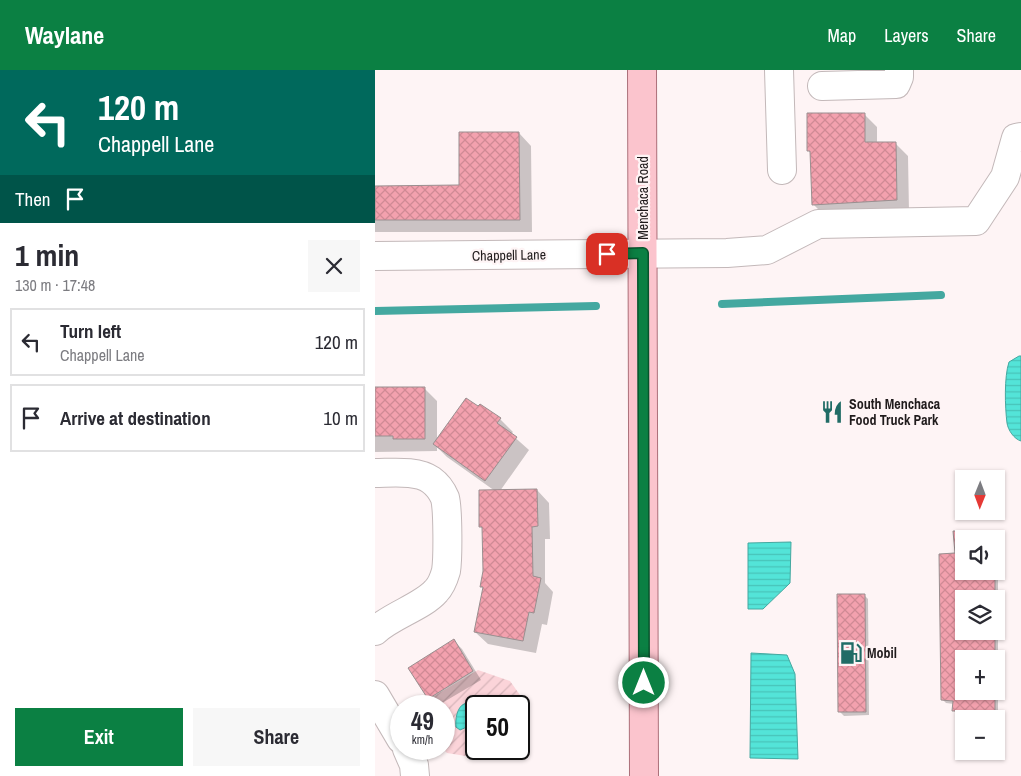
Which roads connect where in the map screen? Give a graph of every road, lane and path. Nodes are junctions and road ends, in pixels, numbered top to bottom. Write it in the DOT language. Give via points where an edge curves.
graph roads {
  1 [pos="642,70"];
  2 [pos="779,70"];
  3 [pos="899,70"];
  4 [pos="822,86"];
  5 [pos="1021,137"];
  6 [pos="782,170"];
  7 [pos="643,253"];
  8 [pos="375,256"];
  9 [pos="375,473"];
  10 [pos="375,631"];
  11 [pos="375,695"];
  12 [pos="390,720"];
  13 [pos="412,760"];
  14 [pos="415,776"];
  15 [pos="644,776"];
  1 -- 7 [label="main road, Menchaca Road"];
  2 -- 6 [label="street"];
  3 -- 4 [label="street" via="896,84"];
  5 -- 7 [label="street, Chappell Lane" via="1016,138 1005,178 976,222 818,224 767,250"];
  7 -- 8 [label="street, Chappell Lane"];
  7 -- 15 [label="main road, Menchaca Road"];
  9 -- 10 [label="street" via="411,474 430,479 440,488 447,512 443,580 435,592 420,604"];
  11 -- 12 [label="street"];
  13 -- 14 [label="street"];
}
